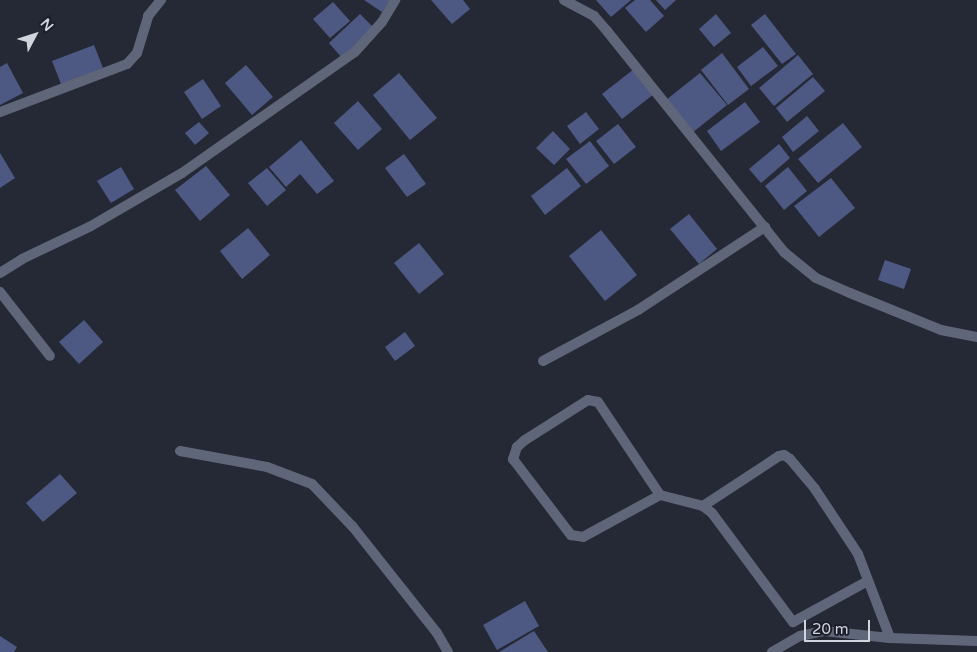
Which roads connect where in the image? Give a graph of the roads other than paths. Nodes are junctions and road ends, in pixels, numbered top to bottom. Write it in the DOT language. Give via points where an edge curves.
graph roads {
  1 [pos="161,0"];
  2 [pos="395,0"];
  3 [pos="564,0"];
  4 [pos="0,112"];
  5 [pos="765,227"];
  6 [pos="0,273"];
  7 [pos="0,292"];
  8 [pos="977,338"];
  9 [pos="50,356"];
  10 [pos="543,361"];
  11 [pos="180,451"];
  12 [pos="660,494"];
  13 [pos="704,506"];
  14 [pos="868,581"];
  15 [pos="890,638"];
  16 [pos="977,642"];
  17 [pos="448,652"];
  18 [pos="772,652"];
  1 -- 4 [label="street" via="148,16 137,53 128,64"];
  2 -- 6 [label="street" via="382,22 355,52 182,173 91,226"];
  3 -- 5 [label="street" via="594,16"];
  5 -- 8 [label="street" via="784,252 816,278 940,330"];
  5 -- 10 [label="street" via="638,310"];
  7 -- 9 [label="street"];
  11 -- 17 [label="street" via="267,467 312,484 353,527"];
  12 -- 12 [label="street" via="598,402 588,400 525,440 517,447 513,459 571,535 583,536"];
  12 -- 13 [label="street"];
  13 -- 14 [label="street" via="793,622"];
  13 -- 14 [label="street" via="784,455 815,489 858,554"];
  14 -- 15 [label="street"];
  15 -- 16 [label="street"];
  15 -- 18 [label="street" via="824,630 800,636"];
}
